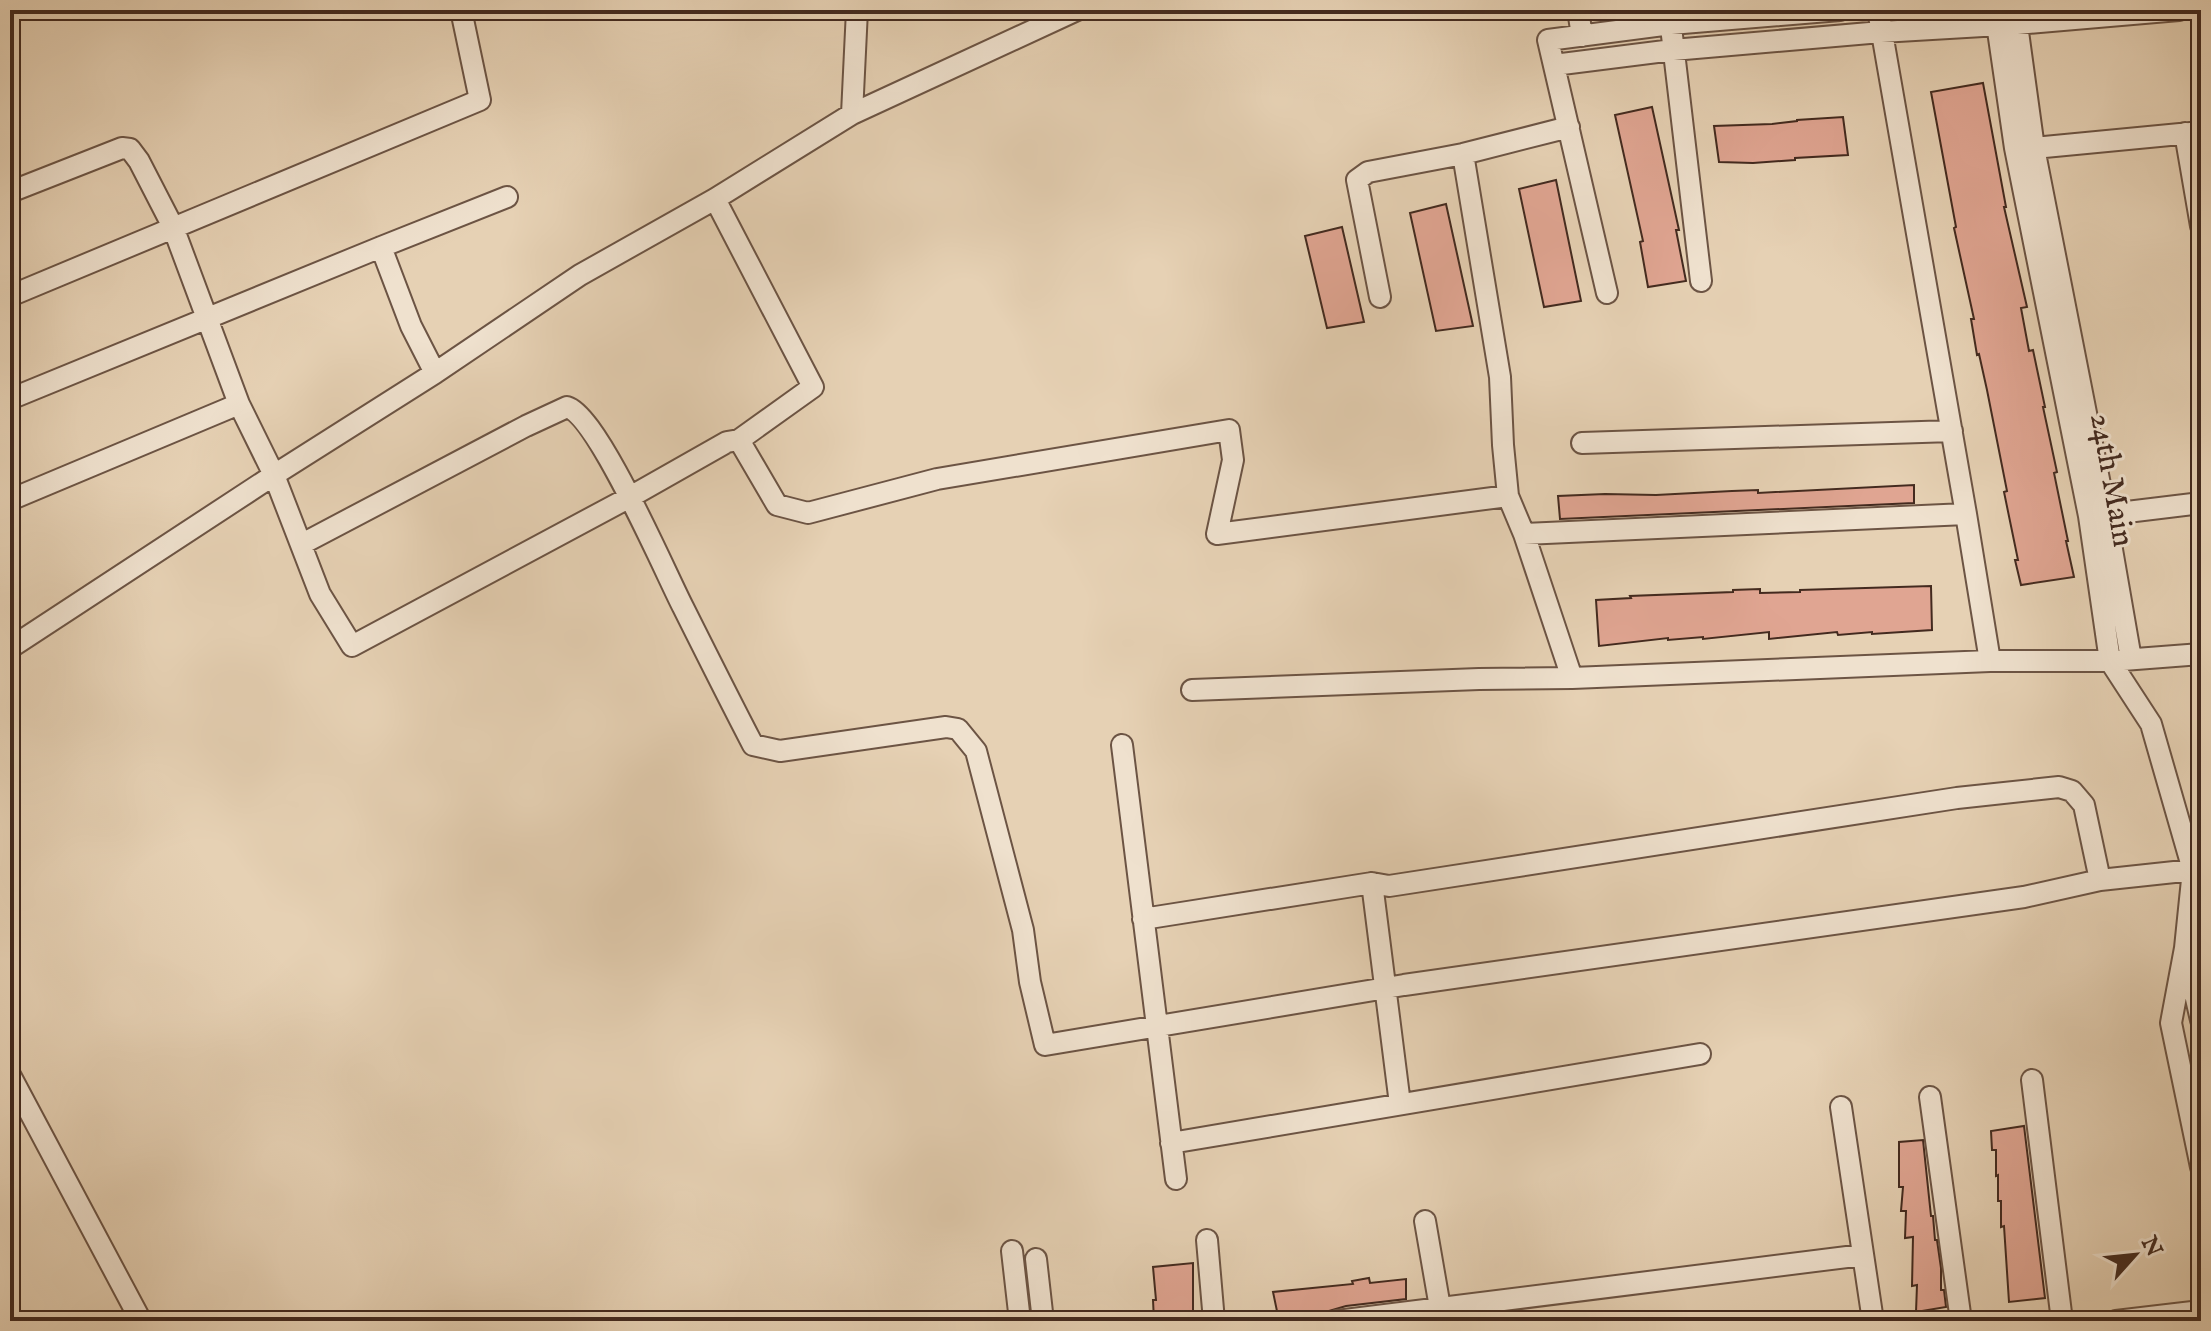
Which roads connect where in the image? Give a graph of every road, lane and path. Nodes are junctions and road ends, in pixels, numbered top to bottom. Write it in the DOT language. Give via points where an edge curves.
graph roads {
  1 [pos="461,10"];
  2 [pos="857,10"];
  3 [pos="1077,10"];
  4 [pos="1578,10"];
  5 [pos="1840,10"];
  6 [pos="1878,10"];
  7 [pos="2179,10"];
  8 [pos="1670,17"];
  9 [pos="2006,18"];
  10 [pos="1881,32"];
  11 [pos="1582,36"];
  12 [pos="1673,50"];
  13 [pos="1554,65"];
  14 [pos="852,114"];
  15 [pos="1569,127"];
  16 [pos="2193,132"];
  17 [pos="2034,148"];
  18 [pos="1463,154"];
  19 [pos="10,192"];
  20 [pos="507,197"];
  21 [pos="715,199"];
  22 [pos="2201,225"];
  23 [pos="173,227"];
  24 [pos="381,247"];
  25 [pos="1701,281"];
  26 [pos="1607,293"];
  27 [pos="10,296"];
  28 [pos="1380,297"];
  29 [pos="208,318"];
  30 [pos="435,373"];
  31 [pos="10,399"];
  32 [pos="239,404"];
  33 [pos="1952,431"];
  34 [pos="739,440"];
  35 [pos="1582,443"];
  36 [pos="274,475"];
  37 [pos="1508,496"];
  38 [pos="630,497"];
  39 [pos="10,500"];
  40 [pos="2201,503"];
  41 [pos="1966,514"];
  42 [pos="2097,516"];
  43 [pos="1524,534"];
  44 [pos="302,544"];
  45 [pos="10,648"];
  46 [pos="2201,654"];
  47 [pos="2120,660"];
  48 [pos="1990,661"];
  49 [pos="1572,678"];
  50 [pos="1192,690"];
  51 [pos="1122,745"];
  52 [pos="2193,870"];
  53 [pos="2100,880"];
  54 [pos="1372,883"];
  55 [pos="1143,919"];
  56 [pos="2185,948"];
  57 [pos="1385,988"];
  58 [pos="2201,1020"];
  59 [pos="1157,1026"];
  60 [pos="1700,1054"];
  61 [pos="10,1075"];
  62 [pos="2032,1080"];
  63 [pos="1930,1097"];
  64 [pos="1400,1104"];
  65 [pos="1841,1107"];
  66 [pos="1171,1143"];
  67 [pos="2201,1167"];
  68 [pos="1176,1179"];
  69 [pos="1425,1221"];
  70 [pos="1207,1240"];
  71 [pos="1012,1251"];
  72 [pos="1863,1255"];
  73 [pos="1036,1259"];
  74 [pos="2201,1311"];
  75 [pos="1441,1315"];
  76 [pos="141,1321"];
  77 [pos="1020,1321"];
  78 [pos="1043,1321"];
  79 [pos="1214,1321"];
  80 [pos="1337,1321"];
  81 [pos="1873,1321"];
  82 [pos="1961,1321"];
  83 [pos="2062,1321"];
  84 [pos="2116,1321"];
  1 -- 23 [label="street" via="480,100"];
  2 -- 14 [label="street"];
  3 -- 14 [label="street"];
  4 -- 11 [label="street"];
  5 -- 8 [label="street"];
  6 -- 10 [label="street"];
  7 -- 9 [label="street"];
  8 -- 11 [label="street"];
  8 -- 12 [label="street"];
  9 -- 10 [label="street"];
  9 -- 17 [label="street"];
  9 -- 42 [label="street, 24th Main" via="2015,148"];
  10 -- 12 [label="street"];
  10 -- 33 [label="street"];
  11 -- 13 [label="street" via="1548,40"];
  12 -- 13 [label="street"];
  12 -- 25 [label="street"];
  13 -- 15 [label="street"];
  14 -- 21 [label="street"];
  15 -- 18 [label="street"];
  15 -- 26 [label="street"];
  16 -- 17 [label="street"];
  16 -- 22 [label="street"];
  17 -- 42 [label="street"];
  18 -- 28 [label="street" via="1368,172 1357,180"];
  18 -- 37 [label="street" via="1500,377"];
  19 -- 23 [label="street" via="130,149"];
  20 -- 24 [label="street"];
  21 -- 30 [label="street" via="580,275"];
  21 -- 34 [label="street" via="813,387"];
  23 -- 27 [label="street"];
  23 -- 29 [label="street"];
  24 -- 29 [label="street"];
  24 -- 30 [label="street"];
  29 -- 31 [label="street"];
  29 -- 32 [label="street"];
  30 -- 36 [label="street"];
  32 -- 36 [label="street"];
  32 -- 39 [label="street"];
  33 -- 35 [label="street"];
  33 -- 41 [label="street"];
  34 -- 37 [label="street" via="777,505 808,513 937,479 1229,430 1233,460 1217,534"];
  34 -- 38 [label="street"];
  36 -- 44 [label="street"];
  36 -- 45 [label="street"];
  37 -- 43 [label="street"];
  38 -- 44 [label="street" via="586,421 567,407"];
  38 -- 44 [label="street" via="352,646 320,594"];
  38 -- 59 [label="street" via="753,745 780,751 946,727 958,729 976,751 1023,930 1045,1045"];
  40 -- 42 [label="street"];
  41 -- 43 [label="street"];
  41 -- 48 [label="street"];
  42 -- 47 [label="street, 24th Main"];
  43 -- 49 [label="street"];
  46 -- 47 [label="street"];
  47 -- 48 [label="street"];
  47 -- 52 [label="street, 24th Main" via="2151,724"];
  48 -- 49 [label="street"];
  49 -- 50 [label="street"];
  51 -- 55 [label="street"];
  52 -- 53 [label="street"];
  52 -- 56 [label="street, 24th Main"];
  53 -- 54 [label="street" via="2084,805 2072,791 2059,787 1957,798 1389,886"];
  53 -- 57 [label="street" via="2024,897"];
  54 -- 55 [label="street"];
  54 -- 57 [label="street"];
  55 -- 59 [label="street"];
  56 -- 58 [label="street"];
  56 -- 67 [label="street" via="2171,1023"];
  57 -- 59 [label="street"];
  57 -- 64 [label="street"];
  59 -- 66 [label="street"];
  60 -- 64 [label="street"];
  61 -- 76 [label="street"];
  62 -- 83 [label="street"];
  63 -- 82 [label="street"];
  64 -- 66 [label="street"];
  65 -- 72 [label="street"];
  66 -- 68 [label="street"];
  69 -- 75 [label="street"];
  70 -- 79 [label="street"];
  71 -- 77 [label="street"];
  72 -- 75 [label="street"];
  72 -- 81 [label="street"];
  73 -- 78 [label="street"];
  74 -- 84 [label="street"];
  75 -- 80 [label="street"];
}
